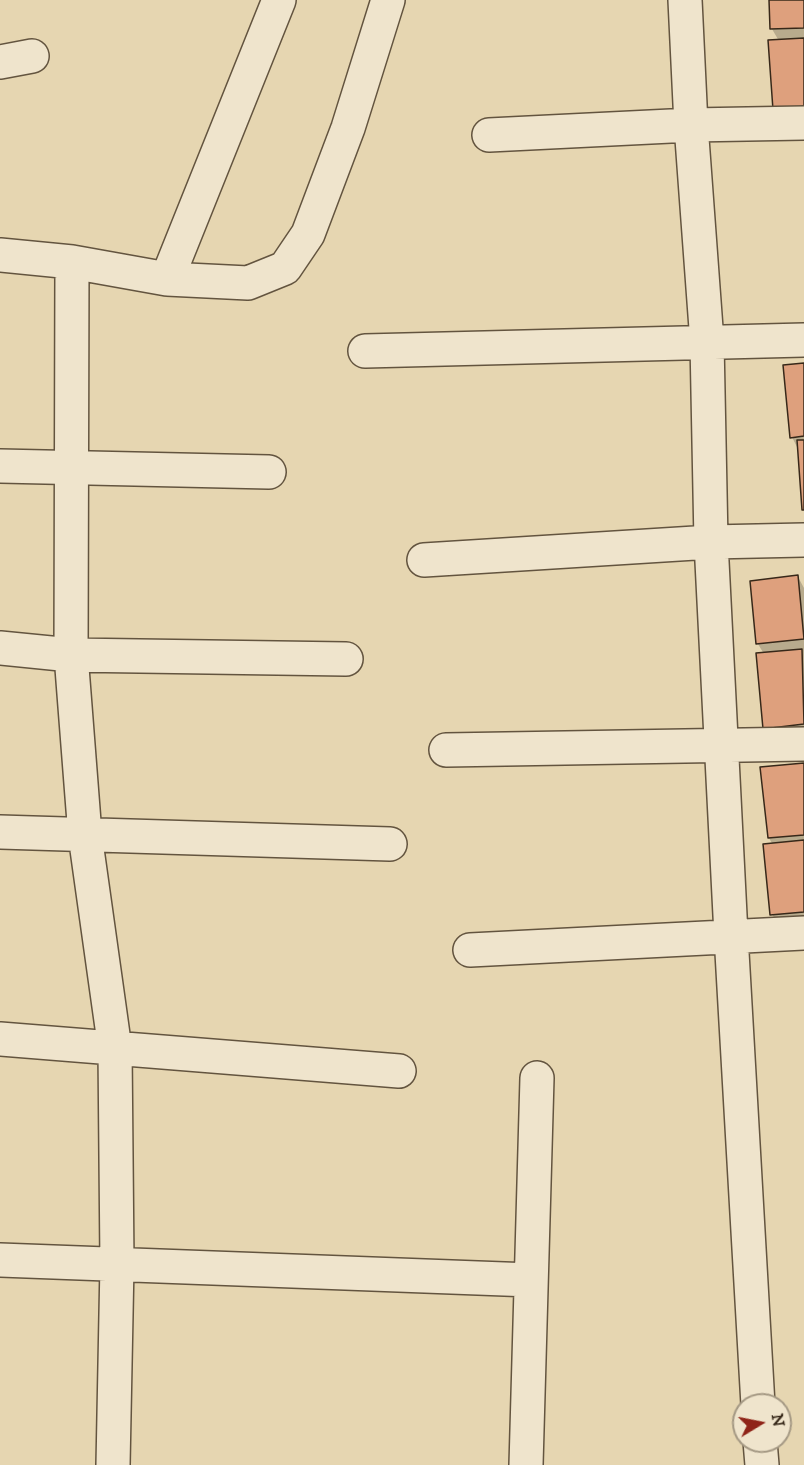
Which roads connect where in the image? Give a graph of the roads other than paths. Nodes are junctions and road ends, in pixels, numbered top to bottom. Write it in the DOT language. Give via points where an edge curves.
graph roads {
  1 [pos="279,0"];
  2 [pos="388,0"];
  3 [pos="685,0"];
  4 [pos="32,56"];
  5 [pos="0,62"];
  6 [pos="804,123"];
  7 [pos="691,125"];
  8 [pos="489,135"];
  9 [pos="0,255"];
  10 [pos="72,262"];
  11 [pos="167,279"];
  12 [pos="804,340"];
  13 [pos="707,342"];
  14 [pos="365,351"];
  15 [pos="0,466"];
  16 [pos="73,468"];
  17 [pos="269,472"];
  18 [pos="804,540"];
  19 [pos="711,542"];
  20 [pos="424,560"];
  21 [pos="0,648"];
  22 [pos="71,655"];
  23 [pos="346,658"];
  24 [pos="804,744"];
  25 [pos="722,747"];
  26 [pos="446,750"];
  27 [pos="0,832"];
  28 [pos="85,835"];
  29 [pos="390,844"];
  30 [pos="804,933"];
  31 [pos="730,935"];
  32 [pos="470,950"];
  33 [pos="0,1039"];
  34 [pos="115,1049"];
  35 [pos="399,1071"];
  36 [pos="537,1078"];
  37 [pos="0,1260"];
  38 [pos="117,1264"];
  39 [pos="531,1280"];
  40 [pos="757,1393"];
  41 [pos="113,1465"];
  42 [pos="525,1465"];
  1 -- 11 [label="street"];
  2 -- 11 [label="street" via="348,128 308,234 285,268 248,283"];
  3 -- 7 [label="street"];
  4 -- 5 [label="street"];
  6 -- 7 [label="street"];
  7 -- 8 [label="street"];
  7 -- 13 [label="street"];
  9 -- 10 [label="street"];
  10 -- 11 [label="street"];
  10 -- 16 [label="street"];
  12 -- 13 [label="street"];
  13 -- 14 [label="street"];
  13 -- 19 [label="street"];
  15 -- 16 [label="street"];
  16 -- 17 [label="street"];
  16 -- 22 [label="street"];
  18 -- 19 [label="street"];
  19 -- 20 [label="street"];
  19 -- 25 [label="street"];
  21 -- 22 [label="street"];
  22 -- 23 [label="street"];
  22 -- 28 [label="street"];
  24 -- 25 [label="street"];
  25 -- 26 [label="street"];
  25 -- 31 [label="street"];
  27 -- 28 [label="street"];
  28 -- 29 [label="street"];
  28 -- 34 [label="street"];
  30 -- 31 [label="street"];
  31 -- 32 [label="street"];
  31 -- 40 [label="street"];
  33 -- 34 [label="street"];
  34 -- 35 [label="street"];
  34 -- 38 [label="street"];
  36 -- 39 [label="street"];
  37 -- 38 [label="street"];
  38 -- 39 [label="street"];
  38 -- 41 [label="street"];
  39 -- 42 [label="street"];
}
